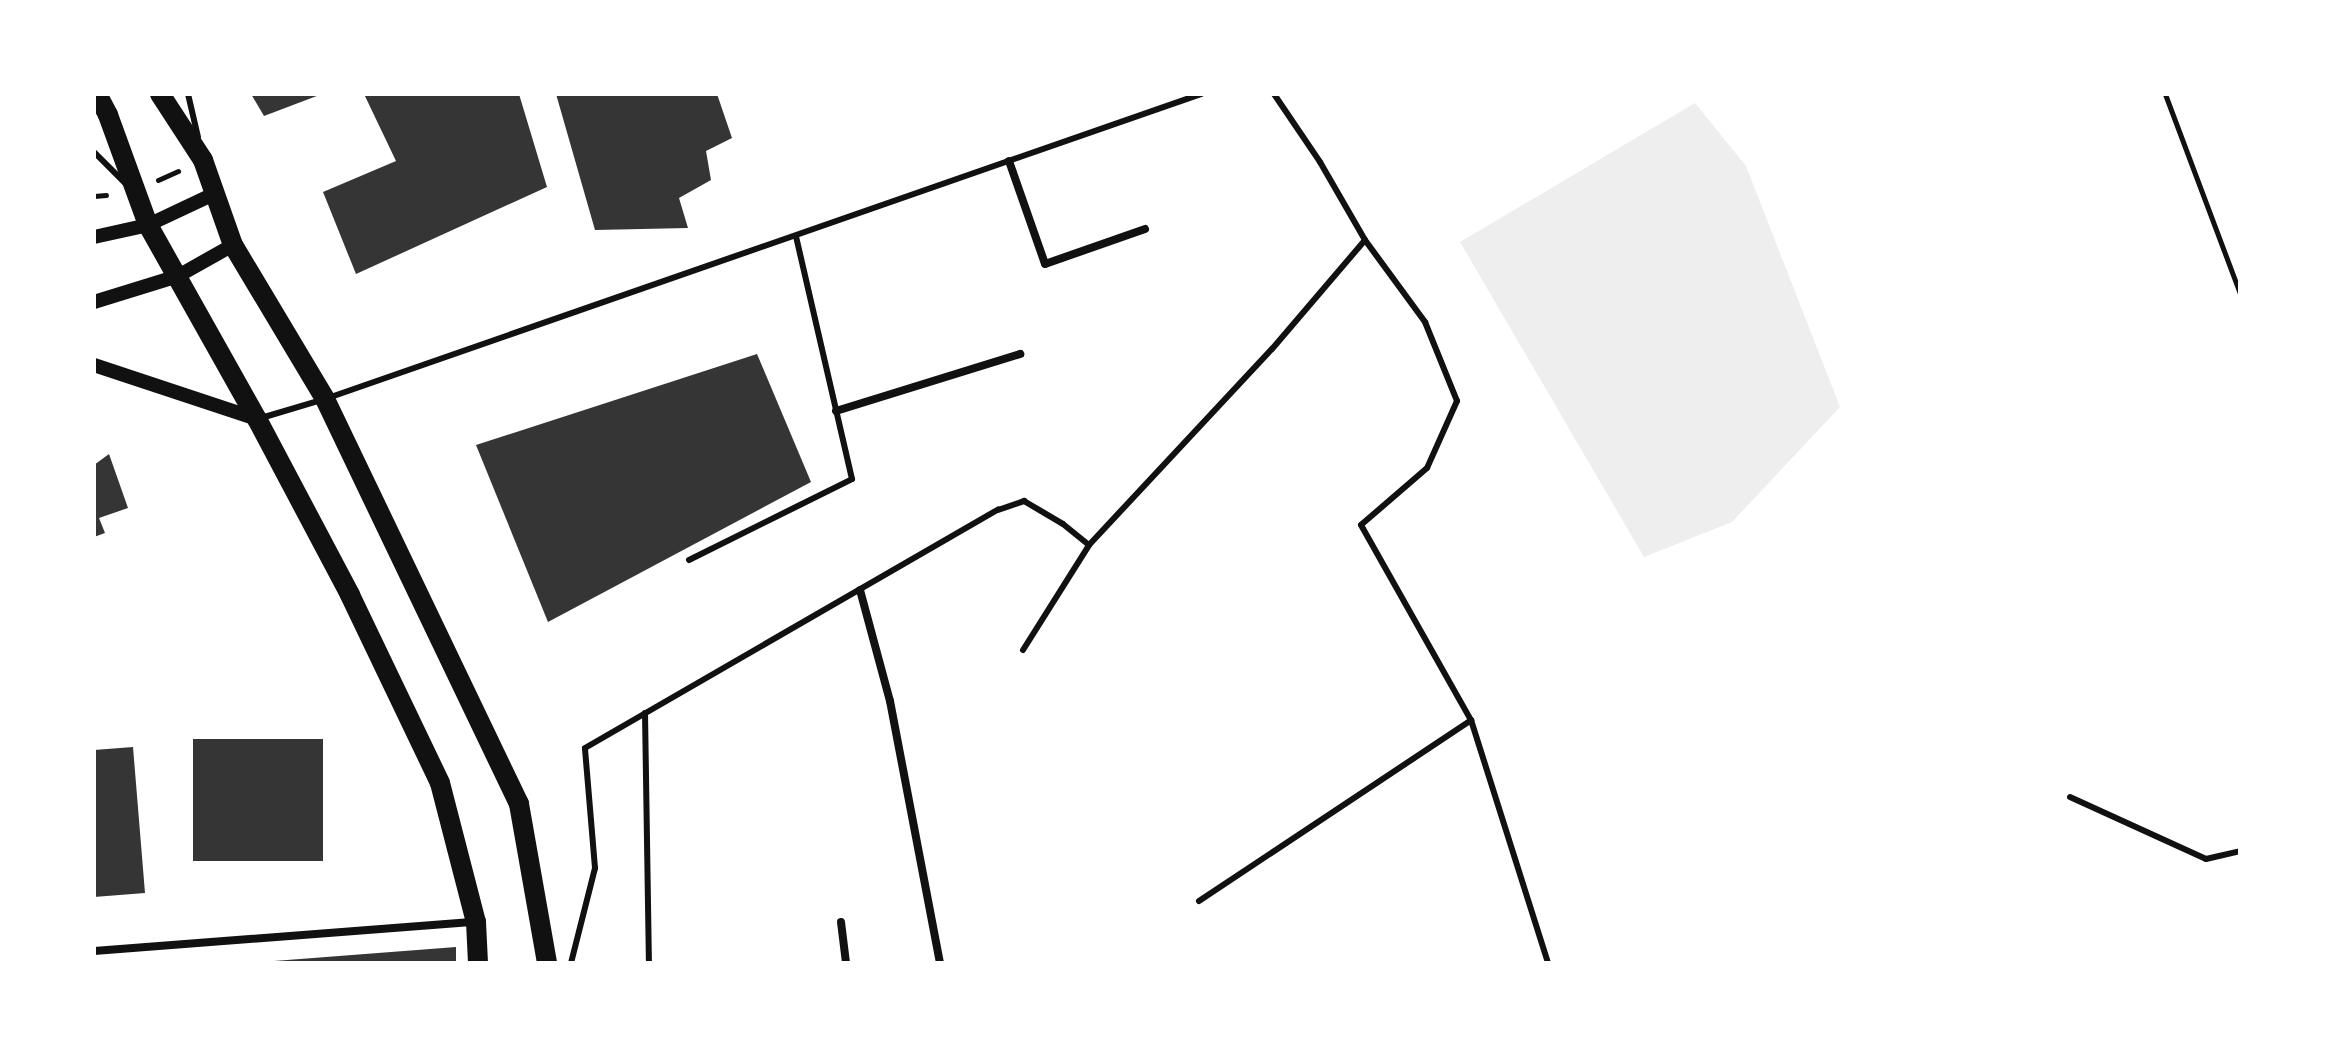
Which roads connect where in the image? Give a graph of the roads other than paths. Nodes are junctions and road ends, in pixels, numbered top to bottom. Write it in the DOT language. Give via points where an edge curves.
graph roads {
  1 [pos="97,94"];
  2 [pos="160,94"];
  3 [pos="188,94"];
  4 [pos="1201,94"];
  5 [pos="1274,94"];
  6 [pos="94,152"];
  7 [pos="203,160"];
  8 [pos="1009,161"];
  9 [pos="133,191"];
  10 [pos="214,194"];
  11 [pos="148,225"];
  12 [pos="1145,229"];
  13 [pos="796,236"];
  14 [pos="94,237"];
  15 [pos="1365,240"];
  16 [pos="233,245"];
  17 [pos="178,276"];
  18 [pos="94,302"];
  19 [pos="1020,354"];
  20 [pos="94,365"];
  21 [pos="325,399"];
  22 [pos="836,411"];
  23 [pos="257,419"];
  24 [pos="1089,545"];
  25 [pos="689,560"];
  26 [pos="860,590"];
  27 [pos="1023,650"];
  28 [pos="645,713"];
  29 [pos="1471,720"];
  30 [pos="2070,797"];
  31 [pos="2240,851"];
  32 [pos="1199,901"];
  33 [pos="476,922"];
  34 [pos="841,922"];
  35 [pos="94,951"];
  36 [pos="478,963"];
  37 [pos="547,963"];
  38 [pos="571,963"];
  39 [pos="649,963"];
  40 [pos="846,963"];
  41 [pos="940,963"];
  42 [pos="1548,963"];
  1 -- 9 [label="main road"];
  2 -- 7 [label="main road"];
  3 -- 7 [label="lane"];
  4 -- 8 [label="lane"];
  5 -- 15 [label="lane"];
  6 -- 9 [label="lane"];
  7 -- 10 [label="main road"];
  8 -- 12 [label="street" via="1045,264"];
  8 -- 13 [label="lane"];
  9 -- 11 [label="main road"];
  10 -- 11 [label="street"];
  10 -- 16 [label="main road"];
  11 -- 14 [label="street"];
  11 -- 17 [label="main road"];
  13 -- 21 [label="lane"];
  13 -- 22 [label="lane"];
  15 -- 24 [label="lane" via="1272,349"];
  15 -- 29 [label="lane" via="1425,322 1457,401 1427,468 1361,525"];
  16 -- 17 [label="street"];
  16 -- 21 [label="main road"];
  17 -- 18 [label="street"];
  17 -- 23 [label="main road"];
  19 -- 22 [label="street"];
  20 -- 23 [label="street"];
  21 -- 23 [label="lane"];
  21 -- 37 [label="main road" via="519,804"];
  22 -- 25 [label="lane" via="852,479"];
  23 -- 33 [label="main road" via="350,595 440,783"];
  24 -- 26 [label="lane" via="1024,501 998,510"];
  24 -- 27 [label="lane"];
  26 -- 28 [label="lane"];
  26 -- 41 [label="street" via="890,701"];
  28 -- 38 [label="lane" via="585,748 595,868"];
  28 -- 39 [label="lane"];
  29 -- 32 [label="lane"];
  29 -- 42 [label="lane"];
  30 -- 31 [label="lane" via="2206,859"];
  33 -- 35 [label="street"];
  33 -- 36 [label="main road"];
  34 -- 40 [label="street"];
}
